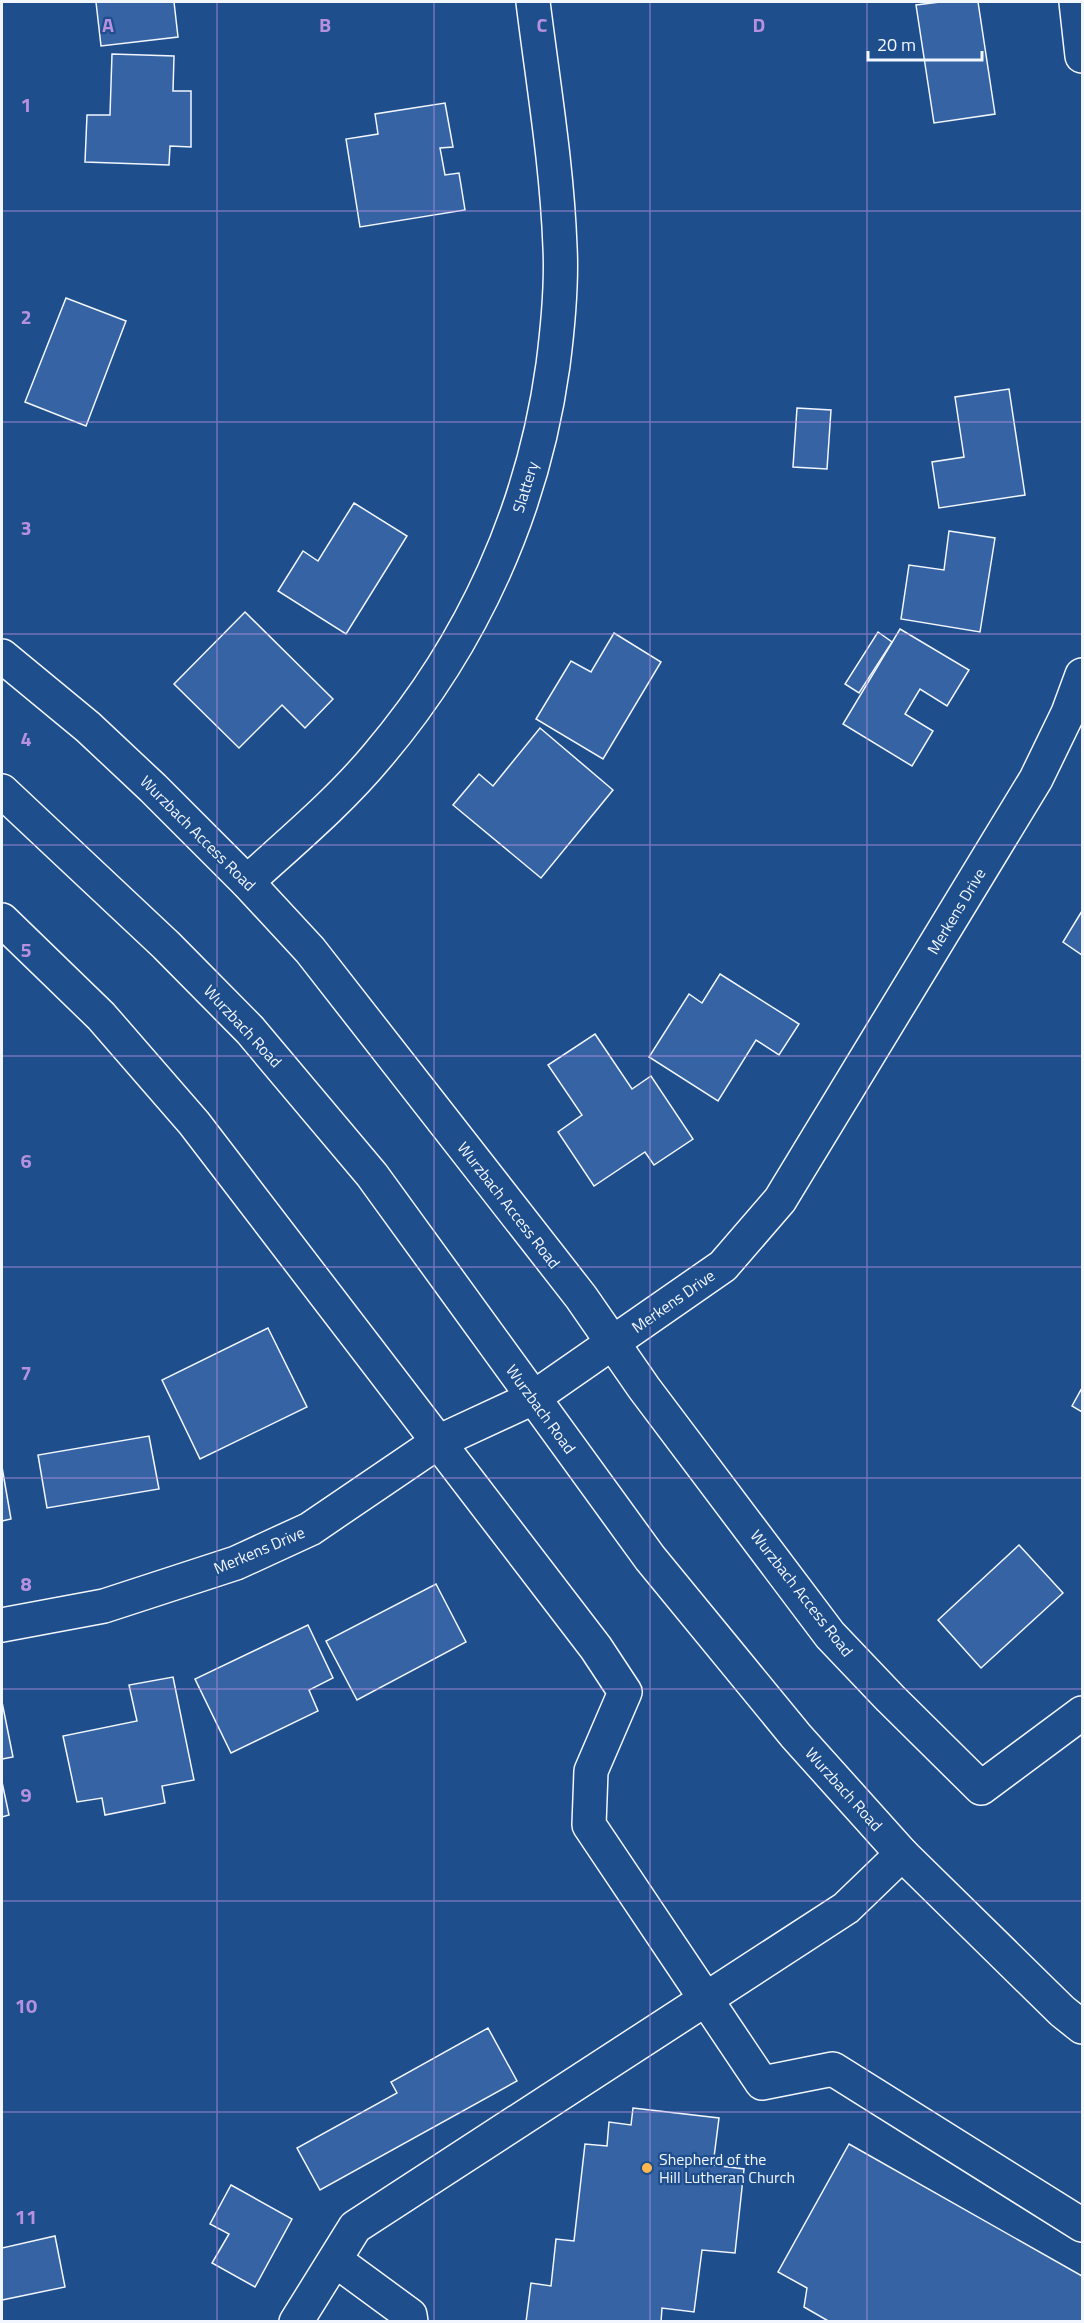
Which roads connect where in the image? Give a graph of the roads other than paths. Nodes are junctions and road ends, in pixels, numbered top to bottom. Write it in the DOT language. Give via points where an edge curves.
graph roads {
  1 [pos="533,2"];
  2 [pos="1076,2"];
  3 [pos="1083,56"];
  4 [pos="2,656"];
  5 [pos="1083,675"];
  6 [pos="2,791"];
  7 [pos="248,882"];
  8 [pos="2,920"];
  9 [pos="614,1343"];
  10 [pos="534,1398"];
  11 [pos="438,1442"];
  12 [pos="2,1625"];
  13 [pos="1083,1713"];
  14 [pos="902,1854"];
  15 [pos="705,1999"];
  16 [pos="1083,2027"];
  17 [pos="1083,2225"];
  18 [pos="334,2260"];
  19 [pos="296,2322"];
  20 [pos="411,2322"];
  1 -- 7 [label="street, Slattery" via="561,249 547,405 529,482 502,556 468,627 426,694 339,798"];
  2 -- 3 [label="street"];
  4 -- 7 [label="street, Wurzbach Access Road" via="88,727"];
  5 -- 9 [label="street, Merkens Drive" via="1036,779 780,1200 723,1266"];
  6 -- 10 [label="street, Wurzbach Road" via="250,1030 372,1175"];
  7 -- 9 [label="street, Wurzbach Access Road" via="310,950"];
  8 -- 11 [label="street" via="100,1016 194,1123"];
  9 -- 10 [label="street, Merkens Drive"];
  9 -- 13 [label="street, Wurzbach Access Road" via="830,1635 981,1788"];
  10 -- 11 [label="street, Merkens Drive"];
  10 -- 14 [label="street, Wurzbach Road" via="650,1558 796,1736"];
  11 -- 12 [label="street, Merkens Drive" via="310,1529 236,1563 104,1606"];
  11 -- 15 [label="street" via="596,1648 625,1692 591,1771 589,1825"];
  14 -- 15 [label="street" via="846,1908"];
  14 -- 16 [label="street, Wurzbach Road"];
  15 -- 17 [label="street" via="762,2083 833,2069"];
  15 -- 18 [label="street" via="355,2227"];
  18 -- 19 [label="street"];
  18 -- 20 [label="street" via="410,2315"];
}
